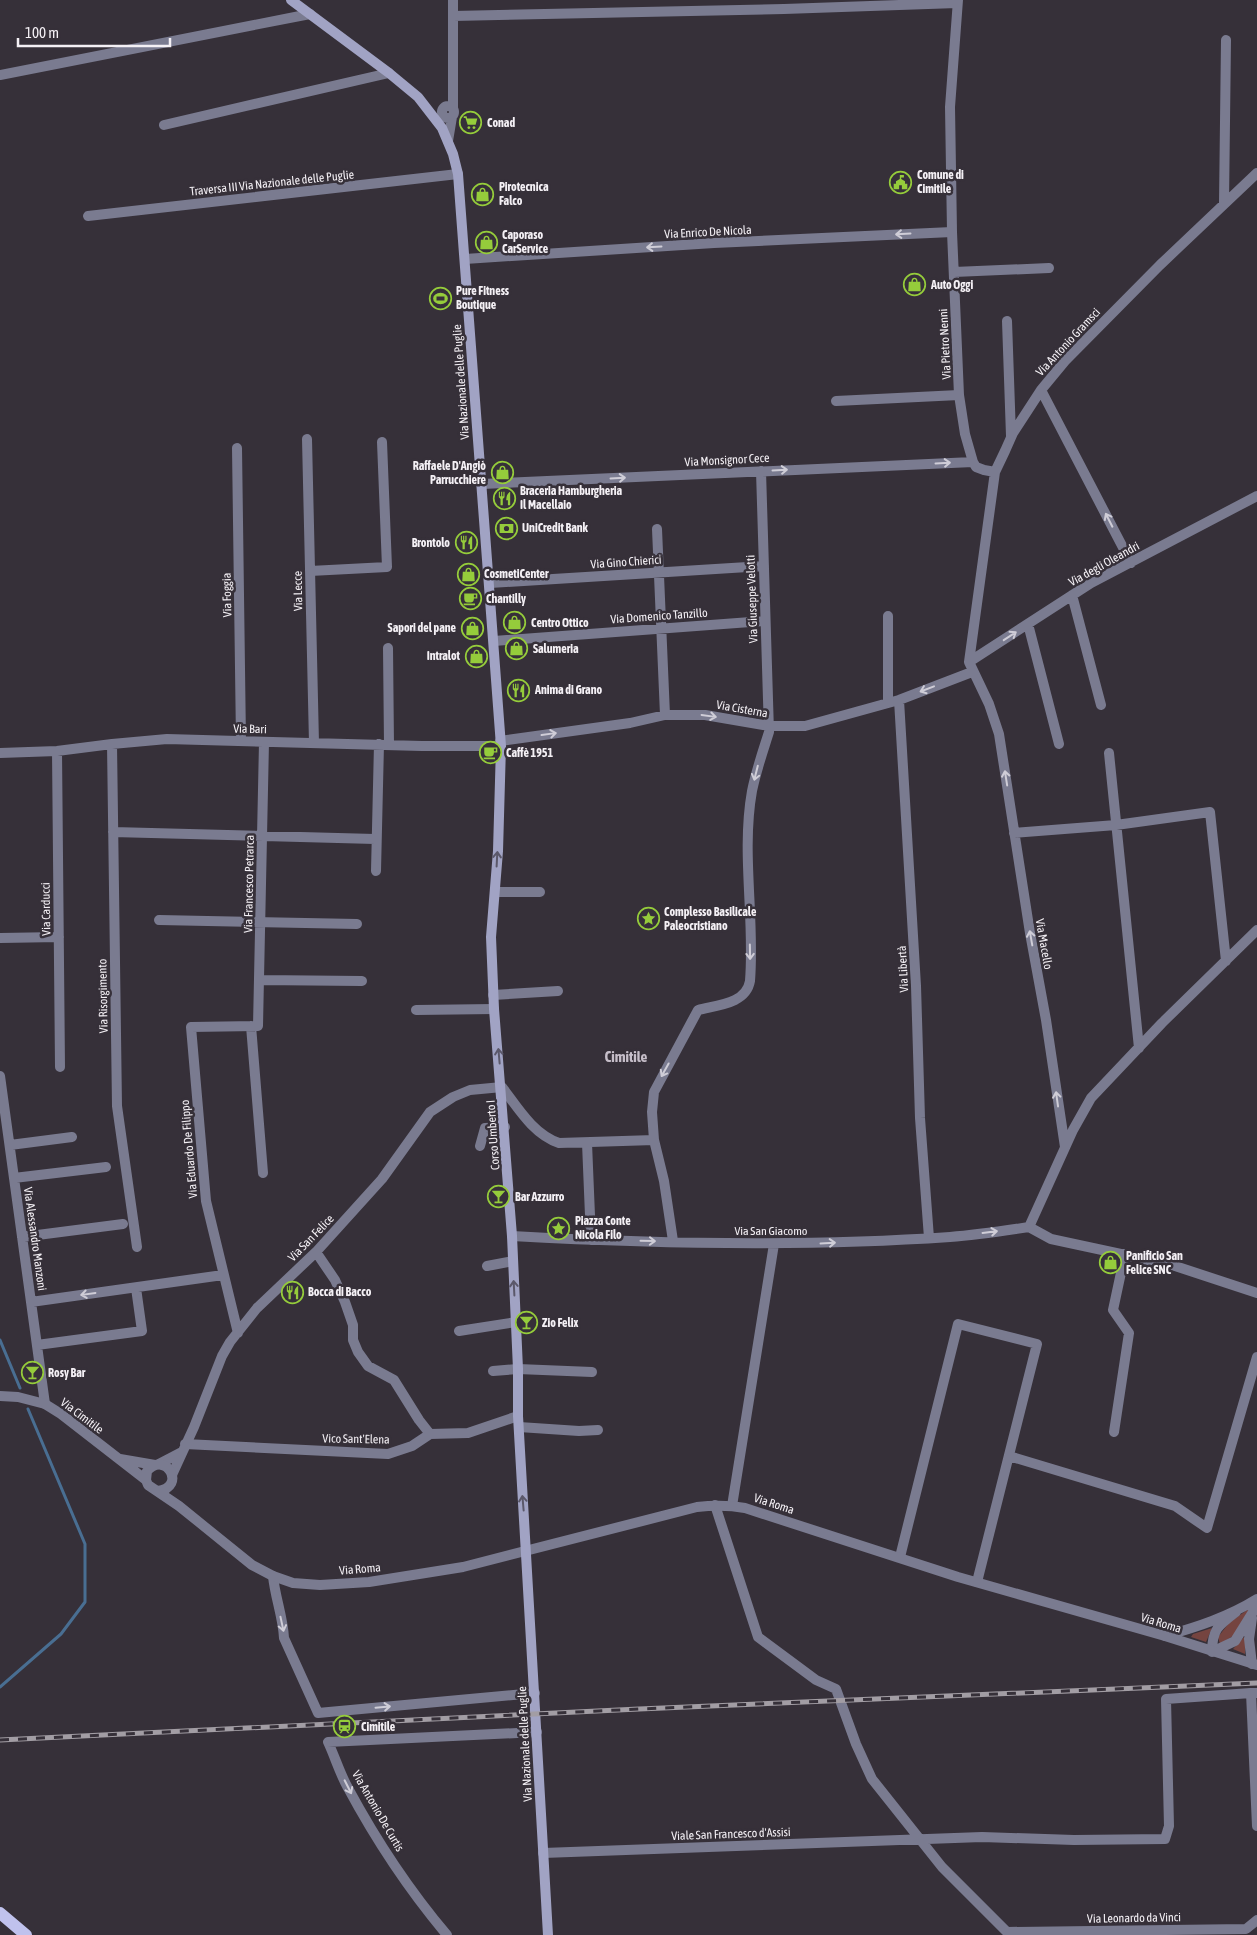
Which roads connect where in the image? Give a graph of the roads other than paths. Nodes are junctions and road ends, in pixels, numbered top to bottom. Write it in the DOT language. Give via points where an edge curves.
graph roads {
  1 [pos="291,0"];
  2 [pos="452,0"];
  3 [pos="957,2"];
  4 [pos="310,14"];
  5 [pos="453,16"];
  6 [pos="1226,40"];
  7 [pos="389,74"];
  8 [pos="0,75"];
  9 [pos="424,103"];
  10 [pos="450,111"];
  11 [pos="164,125"];
  12 [pos="448,141"];
  13 [pos="1257,173"];
  14 [pos="458,174"];
  15 [pos="1224,203"];
  16 [pos="88,216"];
  17 [pos="952,232"];
  18 [pos="465,259"];
  19 [pos="1048,268"];
  20 [pos="954,272"];
  21 [pos="1007,321"];
  22 [pos="1041,390"];
  23 [pos="960,395"];
  24 [pos="836,401"];
  25 [pos="1011,437"];
  26 [pos="307,438"];
  27 [pos="382,442"];
  28 [pos="237,448"];
  29 [pos="973,462"];
  30 [pos="761,471"];
  31 [pos="995,472"];
  32 [pos="482,484"];
  33 [pos="1257,496"];
  34 [pos="657,529"];
  35 [pos="1131,563"];
  36 [pos="764,566"];
  37 [pos="310,571"];
  38 [pos="659,572"];
  39 [pos="490,583"];
  40 [pos="1072,595"];
  41 [pos="888,616"];
  42 [pos="765,621"];
  43 [pos="1028,624"];
  44 [pos="662,628"];
  45 [pos="494,641"];
  46 [pos="388,648"];
  47 [pos="970,667"];
  48 [pos="899,700"];
  49 [pos="888,703"];
  50 [pos="1101,705"];
  51 [pos="665,715"];
  52 [pos="769,726"];
  53 [pos="241,741"];
  54 [pos="264,742"];
  55 [pos="314,743"];
  56 [pos="112,744"];
  57 [pos="500,744"];
  58 [pos="1059,744"];
  59 [pos="384,745"];
  60 [pos="57,751"];
  61 [pos="0,753"];
  62 [pos="1109,754"];
  63 [pos="1116,824"];
  64 [pos="113,832"];
  65 [pos="1014,833"];
  66 [pos="262,836"];
  67 [pos="375,839"];
  68 [pos="376,871"];
  69 [pos="495,892"];
  70 [pos="540,892"];
  71 [pos="159,920"];
  72 [pos="260,921"];
  73 [pos="357,924"];
  74 [pos="1257,930"];
  75 [pos="59,937"];
  76 [pos="0,938"];
  77 [pos="1226,961"];
  78 [pos="259,980"];
  79 [pos="362,980"];
  80 [pos="558,991"];
  81 [pos="493,995"];
  82 [pos="494,1009"];
  83 [pos="416,1010"];
  84 [pos="255,1026"];
  85 [pos="1139,1048"];
  86 [pos="60,1067"];
  87 [pos="0,1076"];
  88 [pos="502,1087"];
  89 [pos="505,1127"];
  90 [pos="72,1137"];
  91 [pos="654,1140"];
  92 [pos="587,1142"];
  93 [pos="10,1145"];
  94 [pos="480,1146"];
  95 [pos="1065,1147"];
  96 [pos="106,1167"];
  97 [pos="263,1173"];
  98 [pos="14,1178"];
  99 [pos="122,1224"];
  100 [pos="1029,1228"];
  101 [pos="512,1236"];
  102 [pos="22,1237"];
  103 [pos="929,1238"];
  104 [pos="591,1240"];
  105 [pos="673,1242"];
  106 [pos="774,1244"];
  107 [pos="137,1247"];
  108 [pos="316,1252"];
  109 [pos="1125,1254"];
  110 [pos="512,1261"];
  111 [pos="487,1266"];
  112 [pos="223,1275"];
  113 [pos="136,1288"];
  114 [pos="1257,1293"];
  115 [pos="31,1302"];
  116 [pos="516,1322"];
  117 [pos="459,1331"];
  118 [pos="238,1333"];
  119 [pos="37,1345"];
  120 [pos="1257,1357"];
  121 [pos="518,1369"];
  122 [pos="493,1370"];
  123 [pos="592,1372"];
  124 [pos="0,1396"];
  125 [pos="46,1404"];
  126 [pos="518,1416"];
  127 [pos="519,1427"];
  128 [pos="598,1430"];
  129 [pos="1114,1432"];
  130 [pos="430,1434"];
  131 [pos="184,1448"];
  132 [pos="1009,1456"];
  133 [pos="116,1458"];
  134 [pos="157,1464"];
  135 [pos="172,1475"];
  136 [pos="146,1480"];
  137 [pos="169,1486"];
  138 [pos="158,1491"];
  139 [pos="715,1505"];
  140 [pos="179,1506"];
  141 [pos="732,1506"];
  142 [pos="527,1551"];
  143 [pos="900,1558"];
  144 [pos="273,1576"];
  145 [pos="977,1582"];
  146 [pos="1257,1599"];
  147 [pos="1236,1612"];
  148 [pos="1253,1612"];
  149 [pos="1165,1636"];
  150 [pos="1212,1652"];
  151 [pos="1254,1665"];
  152 [pos="535,1693"];
  153 [pos="1254,1693"];
  154 [pos="537,1732"];
  155 [pos="1257,1826"];
  156 [pos="919,1840"];
  157 [pos="543,1854"];
  158 [pos="0,1912"];
  159 [pos="1257,1920"];
  160 [pos="1009,1933"];
  161 [pos="26,1935"];
  162 [pos="447,1935"];
  163 [pos="548,1935"];
  1 -- 4 [label="main road, Via Nazionale delle Puglie"];
  2 -- 5 [label="street"];
  3 -- 5 [label="street" via="784,10"];
  3 -- 17 [label="street, Via Pietro Nenni" via="950,107"];
  4 -- 7 [label="main road, Via Nazionale delle Puglie"];
  4 -- 8 [label="street"];
  5 -- 10 [label="street"];
  6 -- 15 [label="street"];
  7 -- 9 [label="main road, Via Nazionale delle Puglie"];
  7 -- 11 [label="street"];
  9 -- 10 [label="street"];
  9 -- 12 [label="main road, Via Nazionale delle Puglie"];
  10 -- 12 [label="street"];
  12 -- 14 [label="main road, Via Nazionale delle Puglie"];
  13 -- 15 [label="street, Via Antonio Gramsci"];
  14 -- 16 [label="street, Traversa III Via Nazionale delle Puglie"];
  14 -- 18 [label="main road, Via Nazionale delle Puglie"];
  15 -- 22 [label="street, Via Antonio Gramsci" via="1065,361"];
  17 -- 18 [label="street, Via Enrico De Nicola, one-way"];
  17 -- 20 [label="street, Via Pietro Nenni"];
  18 -- 32 [label="main road, Via Nazionale delle Puglie"];
  19 -- 20 [label="street"];
  20 -- 23 [label="street, Via Pietro Nenni"];
  21 -- 25 [label="street"];
  22 -- 25 [label="street, Via Antonio Gramsci"];
  35 -- 22 [label="street, one-way"];
  23 -- 24 [label="street"];
  23 -- 29 [label="street, Via Pietro Nenni" via="965,434"];
  25 -- 31 [label="street, Via Antonio Gramsci"];
  26 -- 37 [label="street, Via Lecce"];
  27 -- 37 [label="street" via="387,567"];
  28 -- 53 [label="street, Via Foggia"];
  30 -- 29 [label="street, Via Monsignor Cece, one-way"];
  29 -- 31 [label="street" via="976,467"];
  32 -- 30 [label="street, Via Monsignor Cece, one-way"];
  30 -- 36 [label="street, Via Giuseppe Velotti"];
  31 -- 47 [label="street, Via Antonio Gramsci" via="970,643"];
  32 -- 39 [label="main road, Via Nazionale delle Puglie"];
  33 -- 35 [label="street, Via degli Oleandri"];
  34 -- 38 [label="street"];
  35 -- 40 [label="street, Via degli Oleandri"];
  36 -- 38 [label="street, Via Gino Chierici"];
  36 -- 42 [label="street, Via Giuseppe Velotti"];
  37 -- 55 [label="street, Via Lecce"];
  38 -- 39 [label="street, Via Gino Chierici"];
  38 -- 44 [label="street"];
  39 -- 45 [label="main road, Via Nazionale delle Puglie"];
  40 -- 43 [label="street, Via degli Oleandri"];
  40 -- 50 [label="street"];
  41 -- 49 [label="street"];
  42 -- 44 [label="street, Via Domenico Tanzillo"];
  42 -- 52 [label="street, Via Giuseppe Velotti"];
  47 -- 43 [label="street, Via degli Oleandri, one-way"];
  43 -- 58 [label="street"];
  44 -- 45 [label="street, Via Domenico Tanzillo"];
  44 -- 51 [label="street"];
  45 -- 57 [label="main road, Via Nazionale delle Puglie"];
  46 -- 59 [label="street"];
  47 -- 48 [label="street, Via Cisterna, one-way"];
  65 -- 47 [label="street, Via Macello, one-way" via="999,734"];
  48 -- 49 [label="street, Via Cisterna"];
  48 -- 103 [label="street, Via Libertà"];
  49 -- 52 [label="street, Via Cisterna" via="805,726"];
  51 -- 52 [label="street, Via Cisterna, one-way" via="705,715"];
  57 -- 51 [label="street, Via Cisterna, one-way"];
  52 -- 91 [label="street, Via Giuseppe Velotti, one-way" via="752,791 749,820 749,986 739,999 698,1010 654,1092"];
  53 -- 54 [label="street, Via Bari"];
  53 -- 56 [label="street, Via Bari" via="167,739"];
  54 -- 55 [label="street, Via Bari"];
  54 -- 66 [label="street, Via Francesco Petrarca"];
  55 -- 59 [label="street, Via Bari"];
  56 -- 60 [label="street, Via Bari"];
  56 -- 64 [label="street, Via Risorgimento"];
  57 -- 59 [label="street, Via Bari"];
  69 -- 57 [label="main road, Corso Umberto I, one-way"];
  59 -- 67 [label="street"];
  60 -- 61 [label="street, Via Bari"];
  60 -- 75 [label="street, Via Carducci"];
  62 -- 63 [label="street"];
  63 -- 65 [label="street"];
  63 -- 77 [label="street" via="1210,812"];
  63 -- 85 [label="street"];
  64 -- 66 [label="street"];
  64 -- 107 [label="street, Via Risorgimento" via="117,1106"];
  95 -- 65 [label="street, Via Macello, one-way"];
  66 -- 67 [label="street"];
  66 -- 72 [label="street, Via Francesco Petrarca"];
  67 -- 68 [label="street"];
  69 -- 70 [label="street"];
  69 -- 81 [label="main road, Corso Umberto I"];
  71 -- 72 [label="street"];
  72 -- 73 [label="street"];
  72 -- 78 [label="street, Via Francesco Petrarca"];
  74 -- 77 [label="street"];
  75 -- 76 [label="street"];
  75 -- 86 [label="street, Via Carducci"];
  77 -- 85 [label="street"];
  78 -- 79 [label="street"];
  78 -- 84 [label="street, Via Francesco Petrarca"];
  80 -- 81 [label="street"];
  81 -- 82 [label="main road, Corso Umberto I"];
  82 -- 83 [label="street"];
  88 -- 82 [label="main road, Corso Umberto I, one-way"];
  84 -- 97 [label="street, Via Francesco Petrarca"];
  84 -- 112 [label="street, Via Eduardo De Filippo" via="191,1027 206,1201"];
  85 -- 95 [label="street" via="1091,1098"];
  87 -- 93 [label="street, Via Alessandro Manzoni"];
  88 -- 89 [label="main road, Corso Umberto I"];
  88 -- 92 [label="street" via="534,1128 548,1139 559,1143"];
  88 -- 108 [label="street, Via San Felice" via="470,1090 430,1112 382,1179"];
  89 -- 94 [label="street" via="485,1128"];
  89 -- 101 [label="main road, Corso Umberto I"];
  90 -- 93 [label="street"];
  91 -- 92 [label="street"];
  91 -- 105 [label="street, Via Giuseppe Velotti" via="664,1180"];
  92 -- 104 [label="street"];
  93 -- 98 [label="street, Via Alessandro Manzoni"];
  95 -- 100 [label="street"];
  96 -- 98 [label="street"];
  98 -- 102 [label="street, Via Alessandro Manzoni"];
  99 -- 102 [label="street"];
  103 -- 100 [label="street, Via San Giacomo, one-way"];
  100 -- 109 [label="street" via="1051,1239"];
  101 -- 104 [label="street, Via San Giacomo"];
  101 -- 110 [label="main road, Corso Umberto I"];
  102 -- 115 [label="street, Via Alessandro Manzoni"];
  106 -- 103 [label="street, Via San Giacomo, one-way"];
  104 -- 105 [label="street, Via San Giacomo, one-way"];
  105 -- 106 [label="street, Via San Giacomo"];
  106 -- 141 [label="street"];
  108 -- 118 [label="street, Via San Felice" via="257,1308"];
  108 -- 130 [label="street" via="346,1302 358,1352 368,1366 394,1380"];
  109 -- 114 [label="street" via="1172,1265"];
  109 -- 129 [label="street" via="1113,1310 1129,1332"];
  110 -- 111 [label="street"];
  116 -- 110 [label="main road, Corso Umberto I, one-way"];
  112 -- 113 [label="street"];
  112 -- 118 [label="street, Via Eduardo De Filippo"];
  113 -- 115 [label="street, one-way"];
  113 -- 119 [label="street" via="142,1331"];
  115 -- 119 [label="street, Via Alessandro Manzoni"];
  116 -- 117 [label="street"];
  116 -- 121 [label="main road, Corso Umberto I"];
  118 -- 131 [label="street, Via San Felice" via="222,1356"];
  119 -- 125 [label="street, Via Alessandro Manzoni"];
  120 -- 132 [label="street" via="1207,1528 1175,1506"];
  121 -- 122 [label="street"];
  121 -- 123 [label="street"];
  121 -- 126 [label="main road, Corso Umberto I"];
  124 -- 125 [label="street, Via Cimitile"];
  125 -- 133 [label="street, Via Cimitile"];
  126 -- 127 [label="main road, Corso Umberto I"];
  126 -- 130 [label="street" via="468,1433"];
  127 -- 128 [label="street"];
  142 -- 127 [label="main road, Corso Umberto I, one-way"];
  130 -- 131 [label="street, Vico Sant'Elena" via="412,1446 388,1454"];
  131 -- 134 [label="street"];
  131 -- 135 [label="street, Via San Felice"];
  132 -- 143 [label="street" via="1037,1344 958,1324"];
  132 -- 145 [label="street"];
  133 -- 134 [label="street, Via Cimitile"];
  133 -- 136 [label="street, Via Cimitile"];
  134 -- 135 [label="street" via="165,1465"];
  134 -- 136 [label="street" via="147,1471"];
  135 -- 137 [label="street"];
  136 -- 138 [label="street"];
  137 -- 138 [label="street"];
  137 -- 140 [label="street"];
  138 -- 140 [label="street"];
  139 -- 141 [label="street, Via Roma"];
  139 -- 142 [label="street, Via Roma"];
  139 -- 156 [label="street" via="758,1637 816,1680 836,1689 872,1779"];
  140 -- 144 [label="street" via="252,1565"];
  141 -- 143 [label="street, Via Roma"];
  142 -- 144 [label="street, Via Roma" via="463,1567 369,1582 320,1585 294,1583"];
  142 -- 152 [label="main road, Via Nazionale delle Puglie"];
  143 -- 145 [label="street, Via Roma"];
  144 -- 152 [label="street, one-way" via="284,1638 318,1713"];
  145 -- 149 [label="street, Via Roma"];
  146 -- 147 [label="street"];
  146 -- 148 [label="street"];
  147 -- 149 [label="street"];
  147 -- 150 [label="street" via="1218,1626 1212,1637"];
  148 -- 150 [label="street" via="1235,1641"];
  148 -- 151 [label="street" via="1249,1639"];
  149 -- 150 [label="street, Via Roma"];
  150 -- 151 [label="street, Via Roma"];
  152 -- 154 [label="main road, Via Nazionale delle Puglie"];
  153 -- 155 [label="street"];
  153 -- 156 [label="street, Viale San Francesco d'Assisi" via="1166,1698 1169,1826 1165,1839 982,1837"];
  154 -- 157 [label="main road, Via Nazionale delle Puglie"];
  154 -- 162 [label="street, Via Antonio De Curtis, one-way" via="328,1742 347,1787 384,1848"];
  156 -- 157 [label="street, Viale San Francesco d'Assisi"];
  156 -- 160 [label="street" via="942,1868"];
  157 -- 163 [label="main road, Via Nazionale delle Puglie"];
  158 -- 161 [label="main road"];
  159 -- 160 [label="street, Via Leonardo da Vinci" via="1246,1929"];
}
